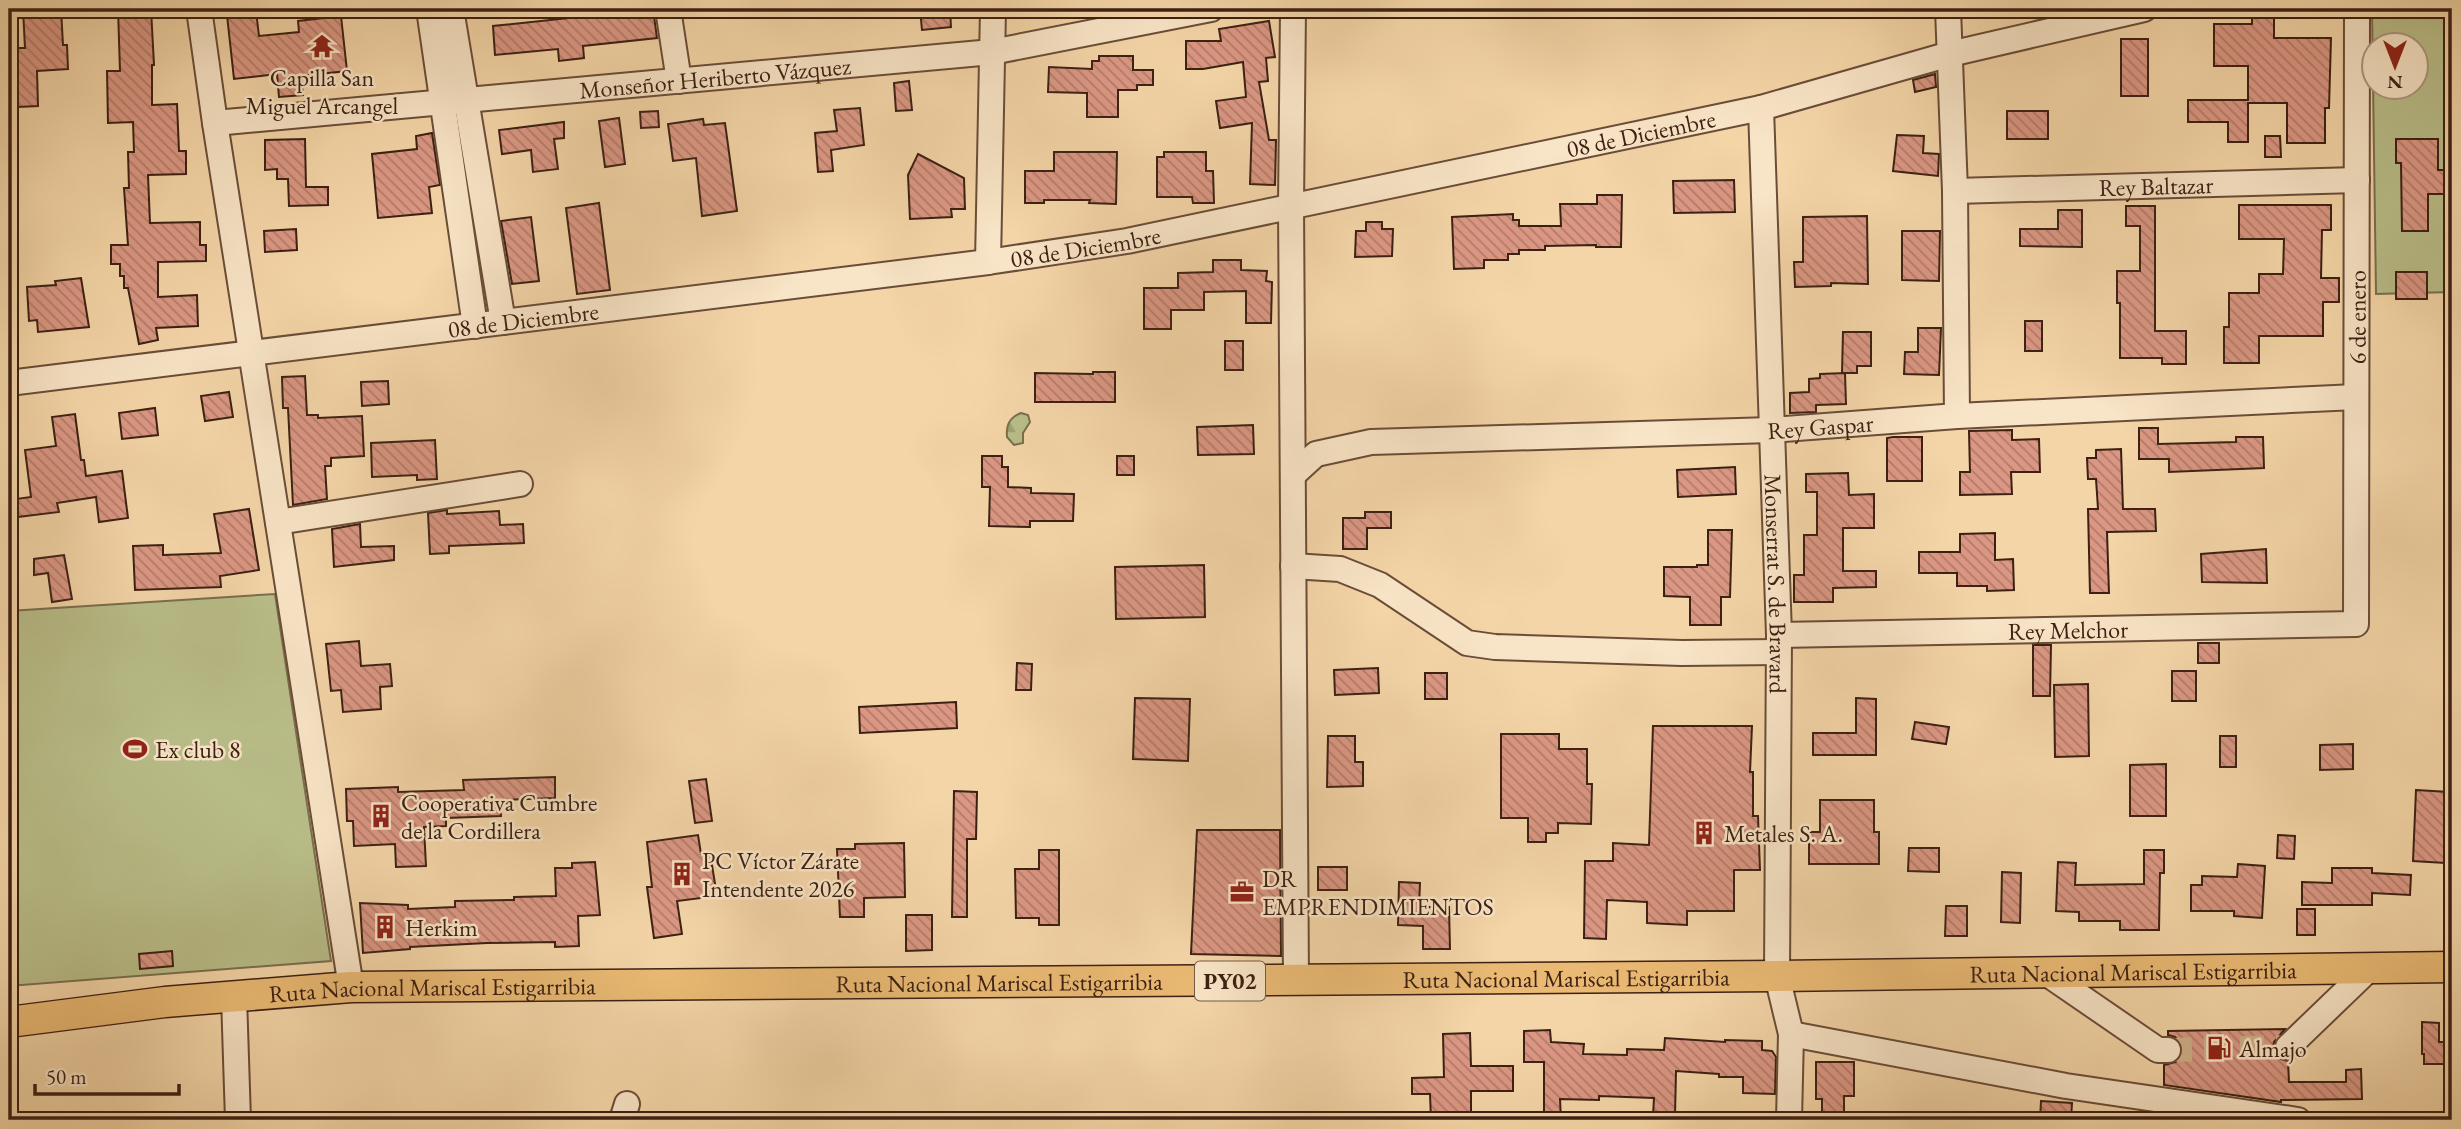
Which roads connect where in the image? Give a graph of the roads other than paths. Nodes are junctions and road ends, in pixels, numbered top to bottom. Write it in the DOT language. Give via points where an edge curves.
graph roads {
  1 [pos="199,9"];
  2 [pos="429,9"];
  3 [pos="451,9"];
  4 [pos="668,9"];
  5 [pos="993,9"];
  6 [pos="1211,9"];
  7 [pos="1293,9"];
  8 [pos="1948,9"];
  9 [pos="2144,9"];
  10 [pos="2357,9"];
  11 [pos="992,52"];
  12 [pos="1950,54"];
  13 [pos="679,81"];
  14 [pos="455,102"];
  15 [pos="1761,108"];
  16 [pos="215,123"];
  17 [pos="2357,180"];
  18 [pos="1955,191"];
  19 [pos="1291,205"];
  20 [pos="988,262"];
  21 [pos="503,323"];
  22 [pos="475,326"];
  23 [pos="251,354"];
  24 [pos="9,383"];
  25 [pos="2356,397"];
  26 [pos="1957,416"];
  27 [pos="1771,429"];
  28 [pos="1293,475"];
  29 [pos="520,484"];
  30 [pos="278,522"];
  31 [pos="1293,566"];
  32 [pos="2356,624"];
  33 [pos="1779,643"];
  34 [pos="2452,967"];
  35 [pos="2369,969"];
  36 [pos="2046,973"];
  37 [pos="1777,976"];
  38 [pos="1296,981"];
  39 [pos="351,987"];
  40 [pos="234,996"];
  41 [pos="9,1022"];
  42 [pos="1791,1034"];
  43 [pos="2288,1048"];
  44 [pos="2168,1050"];
  45 [pos="238,1120"];
  46 [pos="1788,1120"];
  47 [pos="2298,1120"];
  1 -- 16 [label="street"];
  2 -- 14 [label="street"];
  3 -- 14 [label="street"];
  4 -- 13 [label="street"];
  5 -- 11 [label="street"];
  6 -- 11 [label="street, Monseñor Heriberto Vázquez"];
  7 -- 19 [label="street"];
  8 -- 12 [label="street"];
  9 -- 12 [label="street, 08 de Diciembre"];
  10 -- 17 [label="street, 6 de enero"];
  11 -- 13 [label="street, Monseñor Heriberto Vázquez"];
  11 -- 20 [label="street"];
  12 -- 15 [label="street, 08 de Diciembre"];
  12 -- 18 [label="street"];
  13 -- 14 [label="street, Monseñor Heriberto Vázquez"];
  14 -- 16 [label="street, Monseñor Heriberto Vázquez"];
  14 -- 21 [label="street"];
  14 -- 22 [label="street"];
  15 -- 19 [label="street, 08 de Diciembre"];
  15 -- 27 [label="street, Monserrat S. de Bravard"];
  16 -- 23 [label="street"];
  17 -- 18 [label="street, Rey Baltazar"];
  17 -- 25 [label="street, 6 de enero"];
  18 -- 26 [label="street"];
  19 -- 20 [label="street, 08 de Diciembre" via="1127,241"];
  19 -- 28 [label="street"];
  20 -- 21 [label="street, 08 de Diciembre"];
  21 -- 22 [label="street, 08 de Diciembre"];
  22 -- 23 [label="street, 08 de Diciembre"];
  23 -- 24 [label="street, 08 de Diciembre"];
  23 -- 30 [label="street"];
  25 -- 26 [label="street, Rey Gaspar"];
  25 -- 32 [label="street, 6 de enero"];
  26 -- 27 [label="street, Rey Gaspar"];
  27 -- 28 [label="street, Rey Gaspar" via="1371,442 1316,454"];
  27 -- 33 [label="street, Monserrat S. de Bravard"];
  28 -- 31 [label="street"];
  29 -- 30 [label="street"];
  30 -- 39 [label="street"];
  31 -- 33 [label="street, Rey Melchor" via="1340,569 1380,585 1466,643 1669,653"];
  31 -- 38 [label="street"];
  32 -- 33 [label="street, Rey Melchor"];
  33 -- 37 [label="street, Monserrat S. de Bravard"];
  34 -- 35 [label="main road, Ruta Nacional Mariscal Estigarribia / PY02"];
  35 -- 36 [label="main road, Ruta Nacional Mariscal Estigarribia / PY02"];
  35 -- 43 [label="street"];
  36 -- 37 [label="main road, Ruta Nacional Mariscal Estigarribia / PY02"];
  36 -- 44 [label="street" via="2158,1050"];
  37 -- 38 [label="main road, Ruta Nacional Mariscal Estigarribia / PY02"];
  37 -- 42 [label="street, Monserrat S. de Bravard"];
  38 -- 39 [label="main road, Ruta Nacional Mariscal Estigarribia / PY02"];
  39 -- 40 [label="main road, Ruta Nacional Mariscal Estigarribia / PY02"];
  40 -- 41 [label="main road, Ruta Nacional Mariscal Estigarribia / PY02"];
  40 -- 45 [label="street"];
  42 -- 46 [label="street, Monserrat S. de Bravard"];
  42 -- 47 [label="street" via="2066,1086"];
}
